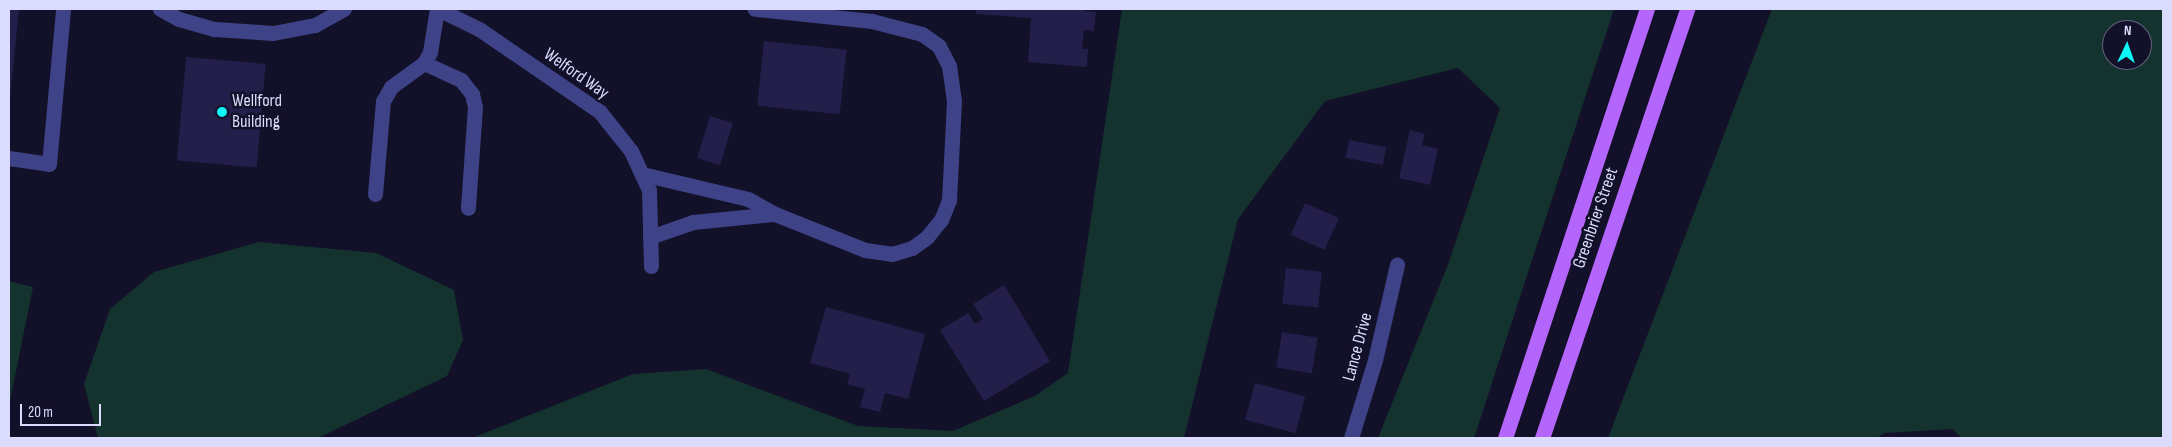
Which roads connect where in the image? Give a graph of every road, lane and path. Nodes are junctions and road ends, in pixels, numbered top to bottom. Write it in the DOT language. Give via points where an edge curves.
graph roads {
  1 [pos="63,9"];
  2 [pos="160,9"];
  3 [pos="344,9"];
  4 [pos="438,9"];
  5 [pos="755,9"];
  6 [pos="1647,9"];
  7 [pos="1686,9"];
  8 [pos="424,63"];
  9 [pos="9,158"];
  10 [pos="642,174"];
  11 [pos="375,194"];
  12 [pos="468,208"];
  13 [pos="775,214"];
  14 [pos="650,237"];
  15 [pos="1398,265"];
  16 [pos="651,266"];
  17 [pos="1351,438"];
  18 [pos="1505,438"];
  19 [pos="1542,438"];
  1 -- 9 [label="street" via="48,164"];
  2 -- 3 [label="street" via="179,19 215,29 273,33 316,25"];
  4 -- 8 [label="street" via="430,52"];
  4 -- 10 [label="street, Welford Way" via="479,29 600,112 631,151"];
  5 -- 13 [label="street" via="872,22 922,34 939,46 949,66 954,101 949,200 941,220 927,237 912,248 892,254 865,250"];
  6 -- 18 [label="main road, Greenbrier Street"];
  7 -- 19 [label="main road, Greenbrier Street"];
  8 -- 11 [label="street" via="391,87 383,101"];
  8 -- 12 [label="street" via="460,80 472,94 475,107"];
  10 -- 13 [label="street" via="748,199"];
  10 -- 14 [label="street, Welford Way" via="649,190"];
  13 -- 14 [label="street" via="693,222"];
  14 -- 16 [label="street, Welford Way"];
  15 -- 17 [label="street, Lance Drive" via="1376,360"];
}
